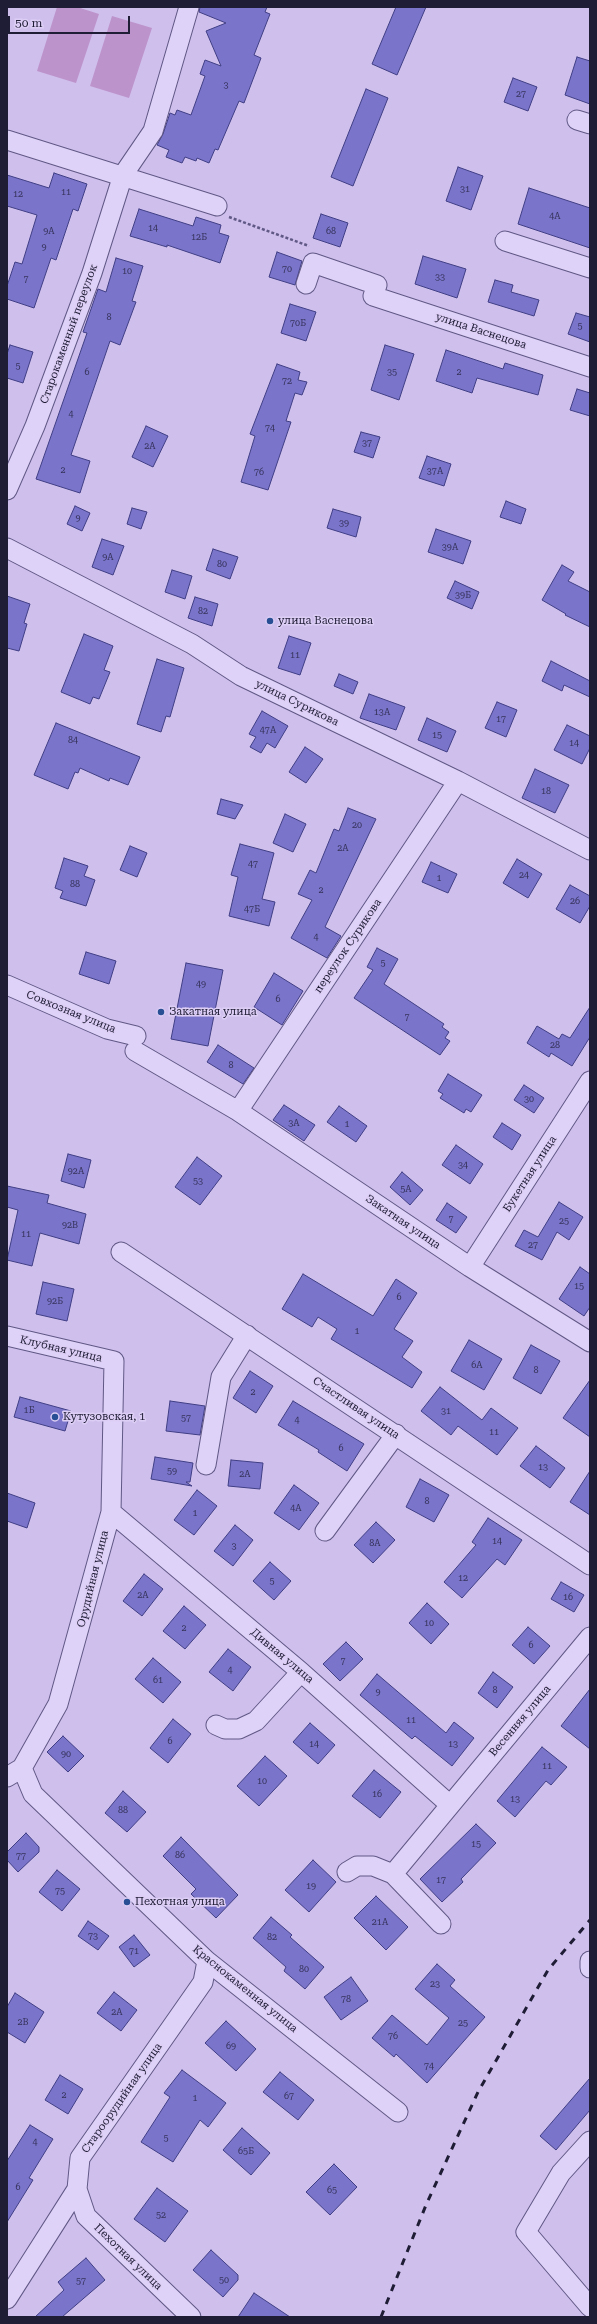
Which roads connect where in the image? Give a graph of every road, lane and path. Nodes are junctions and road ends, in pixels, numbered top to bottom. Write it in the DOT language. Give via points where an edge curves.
graph roads {
  1 [pos="189,7"];
  2 [pos="7,140"];
  3 [pos="123,175"];
  4 [pos="217,206"];
  5 [pos="505,241"];
  6 [pos="311,246"];
  7 [pos="590,268"];
  8 [pos="306,284"];
  9 [pos="590,367"];
  10 [pos="7,490"];
  11 [pos="7,548"];
  12 [pos="458,781"];
  13 [pos="588,843"];
  14 [pos="7,985"];
  15 [pos="136,1043"];
  16 [pos="590,1081"];
  17 [pos="238,1111"];
  18 [pos="121,1252"];
  19 [pos="470,1267"];
  20 [pos="247,1334"];
  21 [pos="7,1336"];
  22 [pos="590,1342"];
  23 [pos="114,1361"];
  24 [pos="396,1434"];
  25 [pos="206,1465"];
  26 [pos="111,1512"];
  27 [pos="325,1531"];
  28 [pos="590,1565"];
  29 [pos="590,1637"];
  30 [pos="301,1672"];
  31 [pos="216,1725"];
  32 [pos="15,1773"];
  33 [pos="449,1804"];
  34 [pos="346,1872"];
  35 [pos="393,1874"];
  36 [pos="441,1924"];
  37 [pos="207,1961"];
  38 [pos="590,1961"];
  39 [pos="590,1968"];
  40 [pos="398,2112"];
  41 [pos="590,2141"];
  42 [pos="77,2189"];
  43 [pos="7,2299"];
  44 [pos="590,2307"];
  45 [pos="191,2317"];
  1 -- 3 [label="street, Старокаменный переулок" via="153,132"];
  2 -- 3 [label="street"];
  3 -- 4 [label="street"];
  3 -- 10 [label="street, Старокаменный переулок" via="81,302 35,426"];
  4 -- 6 [label="path" via="230,218"];
  5 -- 7 [label="street"];
  8 -- 9 [label="street, улица Васнецова" via="313,263 375,291"];
  11 -- 12 [label="street, улица Сурикова" via="192,644 242,676"];
  12 -- 13 [label="street, улица Сурикова"];
  12 -- 17 [label="street, переулок Сурикова"];
  14 -- 15 [label="street, Совхозная улица"];
  15 -- 17 [label="street, Закатная улица"];
  16 -- 19 [label="street, Букетная улица"];
  17 -- 19 [label="street, Закатная улица"];
  18 -- 20 [label="street, Счастливая улица"];
  19 -- 22 [label="street, Закатная улица"];
  20 -- 24 [label="street, Счастливая улица"];
  20 -- 25 [label="street" via="221,1377"];
  21 -- 23 [label="street, Клубная улица"];
  23 -- 26 [label="street, Орудийная улица"];
  24 -- 27 [label="street"];
  24 -- 28 [label="street, Счастливая улица"];
  26 -- 30 [label="street, Дивная улица"];
  26 -- 32 [label="street, Орудийная улица" via="58,1704"];
  29 -- 33 [label="street, Весенняя улица"];
  30 -- 31 [label="street" via="256,1721 239,1729 225,1729"];
  30 -- 33 [label="street, Дивная улица"];
  32 -- 37 [label="street, Краснокаменная улица" via="33,1794"];
  33 -- 35 [label="street, Весенняя улица"];
  34 -- 35 [label="street" via="357,1866 373,1866"];
  35 -- 36 [label="street"];
  37 -- 40 [label="street, Краснокаменная улица"];
  37 -- 42 [label="street, Староорудийная улица" via="203,1982 80,2158"];
  38 -- 39 [label="street"];
  41 -- 44 [label="street" via="561,2173 526,2232"];
  42 -- 43 [label="street, Староорудийная улица"];
  42 -- 45 [label="street, Пехотная улица" via="86,2216"];
}
